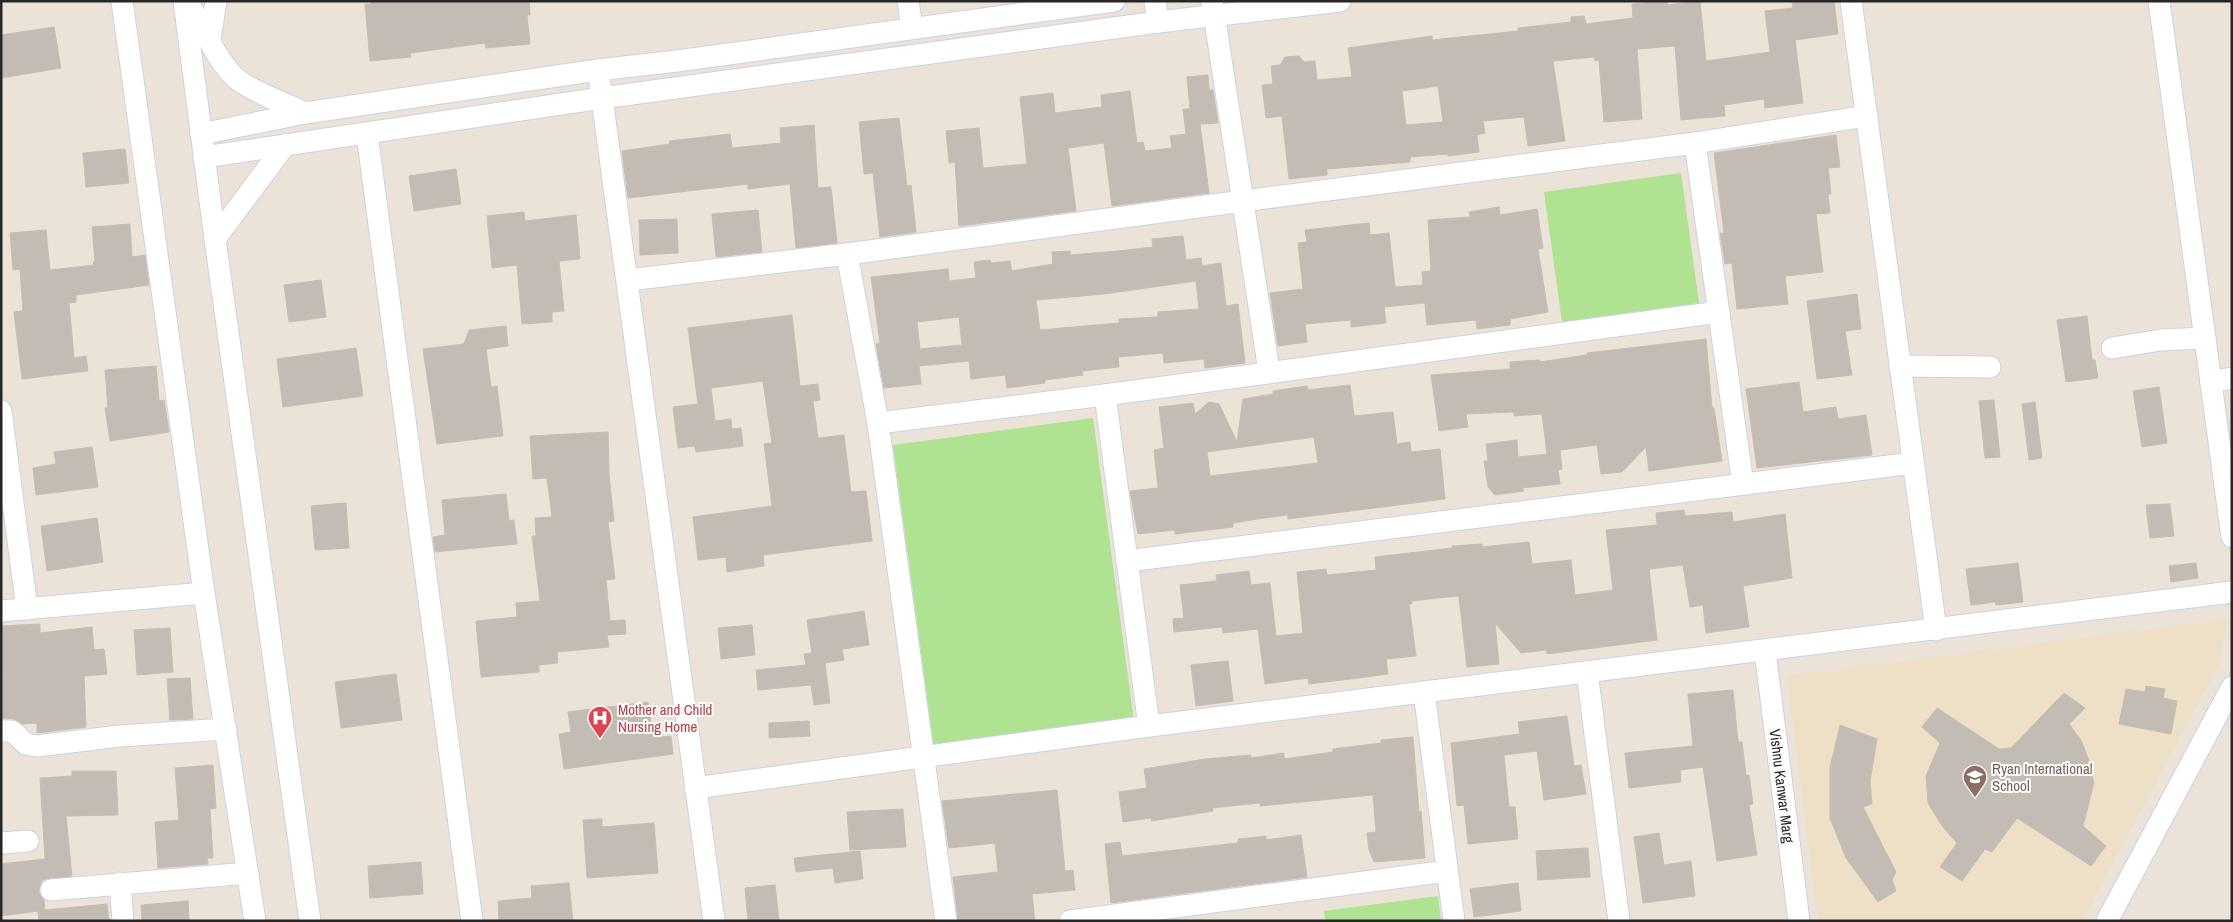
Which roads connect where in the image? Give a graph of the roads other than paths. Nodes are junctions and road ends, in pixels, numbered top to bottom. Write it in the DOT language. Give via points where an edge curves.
graph roads {
  1 [pos="122,1"];
  2 [pos="186,1"];
  3 [pos="216,1"];
  4 [pos="908,1"];
  5 [pos="1114,1"];
  6 [pos="1155,1"];
  7 [pos="1340,1"];
  8 [pos="1851,1"];
  9 [pos="2160,1"];
  10 [pos="1213,9"];
  11 [pos="1158,22"];
  12 [pos="912,28"];
  13 [pos="210,39"];
  14 [pos="598,70"];
  15 [pos="602,98"];
  16 [pos="305,113"];
  17 [pos="1867,116"];
  18 [pos="201,134"];
  19 [pos="367,134"];
  20 [pos="1695,143"];
  21 [pos="285,145"];
  22 [pos="204,157"];
  23 [pos="1243,201"];
  24 [pos="215,238"];
  25 [pos="848,254"];
  26 [pos="628,280"];
  27 [pos="1719,312"];
  28 [pos="2205,338"];
  29 [pos="2112,348"];
  30 [pos="1900,366"];
  31 [pos="1990,367"];
  32 [pos="1269,371"];
  33 [pos="2232,378"];
  34 [pos="2211,382"];
  35 [pos="1105,395"];
  36 [pos="1,411"];
  37 [pos="878,423"];
  38 [pos="1913,463"];
  39 [pos="1743,484"];
  40 [pos="2232,537"];
  41 [pos="1127,561"];
  42 [pos="2232,592"];
  43 [pos="204,593"];
  44 [pos="27,609"];
  45 [pos="1,611"];
  46 [pos="1936,630"];
  47 [pos="1765,651"];
  48 [pos="1587,672"];
  49 [pos="2232,687"];
  50 [pos="1424,692"];
  51 [pos="1149,726"];
  52 [pos="226,729"];
  53 [pos="1,731"];
  54 [pos="924,756"];
  55 [pos="695,788"];
  56 [pos="28,841"];
  57 [pos="1,843"];
  58 [pos="1447,871"];
  59 [pos="248,873"];
  60 [pos="120,883"];
  61 [pos="51,890"];
  62 [pos="123,921"];
  63 [pos="255,921"];
  64 [pos="310,921"];
  65 [pos="472,921"];
  66 [pos="714,921"];
  67 [pos="946,921"];
  68 [pos="1070,921"];
  69 [pos="1454,921"];
  70 [pos="1619,921"];
  71 [pos="1799,921"];
  72 [pos="2108,921"];
  1 -- 43 [label="street"];
  2 -- 13 [label="street"];
  2 -- 18 [label="street"];
  3 -- 13 [label="street"];
  4 -- 12 [label="street"];
  5 -- 12 [label="street"];
  6 -- 11 [label="street"];
  7 -- 10 [label="street"];
  8 -- 17 [label="street"];
  9 -- 28 [label="street"];
  10 -- 11 [label="street"];
  10 -- 23 [label="street"];
  11 -- 15 [label="street"];
  12 -- 14 [label="street"];
  13 -- 16 [label="street" via="223,64 238,80"];
  14 -- 15 [label="street"];
  14 -- 16 [label="street"];
  15 -- 19 [label="street"];
  15 -- 26 [label="street"];
  16 -- 18 [label="street"];
  17 -- 20 [label="street"];
  17 -- 30 [label="street"];
  18 -- 22 [label="street"];
  19 -- 21 [label="street"];
  19 -- 65 [label="street"];
  20 -- 23 [label="street"];
  20 -- 27 [label="street"];
  21 -- 22 [label="street"];
  21 -- 24 [label="street"];
  22 -- 24 [label="street"];
  23 -- 25 [label="street"];
  23 -- 32 [label="street"];
  24 -- 64 [label="street"];
  25 -- 26 [label="street"];
  25 -- 37 [label="street"];
  26 -- 55 [label="street"];
  27 -- 32 [label="street"];
  27 -- 39 [label="street"];
  28 -- 29 [label="street" via="2161,340"];
  28 -- 34 [label="street"];
  30 -- 31 [label="street"];
  30 -- 38 [label="street"];
  32 -- 35 [label="street"];
  33 -- 34 [label="street"];
  34 -- 40 [label="street"];
  35 -- 37 [label="street"];
  35 -- 41 [label="street"];
  36 -- 44 [label="street"];
  37 -- 54 [label="street"];
  38 -- 39 [label="street"];
  38 -- 46 [label="street"];
  39 -- 41 [label="street"];
  41 -- 51 [label="street"];
  42 -- 46 [label="street"];
  43 -- 44 [label="street"];
  43 -- 52 [label="street"];
  44 -- 45 [label="street"];
  46 -- 47 [label="street"];
  47 -- 48 [label="street"];
  47 -- 71 [label="street, Vishnu Kanwar Marg"];
  48 -- 50 [label="street"];
  48 -- 70 [label="street"];
  49 -- 72 [label="street"];
  50 -- 51 [label="street"];
  50 -- 58 [label="street"];
  51 -- 54 [label="street"];
  52 -- 53 [label="street" via="120,736 37,746 26,744 12,731"];
  52 -- 59 [label="street"];
  54 -- 55 [label="street"];
  54 -- 67 [label="street"];
  55 -- 66 [label="street"];
  56 -- 57 [label="street"];
  58 -- 68 [label="street"];
  58 -- 69 [label="street"];
  59 -- 60 [label="street"];
  59 -- 63 [label="street"];
  60 -- 61 [label="street"];
  60 -- 62 [label="street"];
}
